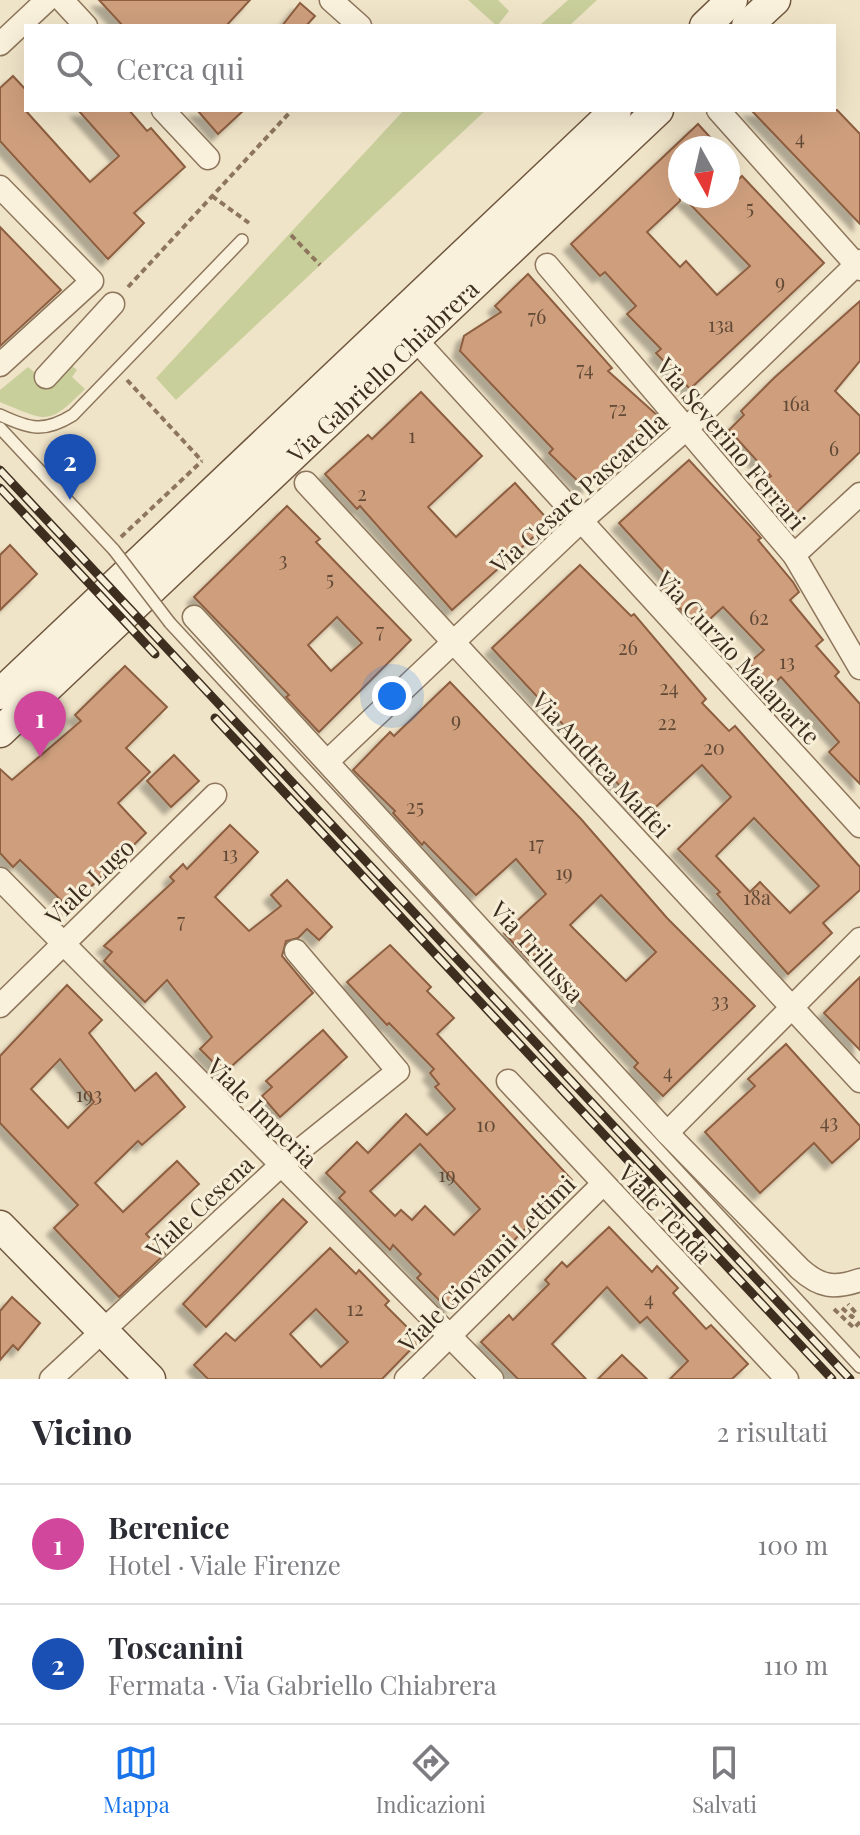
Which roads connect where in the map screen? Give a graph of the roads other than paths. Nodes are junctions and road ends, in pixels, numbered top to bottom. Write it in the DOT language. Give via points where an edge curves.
graph roads {
  1 [pos="47,0"];
  2 [pos="62,0"];
  3 [pos="331,0"];
  4 [pos="732,0"];
  5 [pos="84,24"];
  6 [pos="358,24"];
  7 [pos="707,24"];
  8 [pos="0,44"];
  9 [pos="165,112"];
  10 [pos="614,112"];
  11 [pos="656,112"];
  12 [pos="720,112"];
  13 [pos="208,158"];
  14 [pos="0,187"];
  15 [pos="242,240"];
  16 [pos="547,265"];
  17 [pos="859,265"];
  18 [pos="113,304"];
  19 [pos="406,328"];
  20 [pos="39,331"];
  21 [pos="65,358"];
  22 [pos="0,365"];
  23 [pos="46,377"];
  24 [pos="0,415"];
  25 [pos="0,428"];
  26 [pos="686,429"];
  27 [pos="306,483"];
  28 [pos="860,494"];
  29 [pos="580,522"];
  30 [pos="794,555"];
  31 [pos="194,617"];
  32 [pos="96,622"];
  33 [pos="453,641"];
  34 [pos="860,668"];
  35 [pos="0,694"];
  36 [pos="0,732"];
  37 [pos="329,760"];
  38 [pos="215,795"];
  39 [pos="860,826"];
  40 [pos="0,879"];
  41 [pos="860,939"];
  42 [pos="61,944"];
  43 [pos="296,951"];
  44 [pos="0,1006"];
  45 [pos="794,1008"];
  46 [pos="508,1081"];
  47 [pos="860,1081"];
  48 [pos="667,1133"];
  49 [pos="280,1166"];
  50 [pos="603,1184"];
  51 [pos="0,1226"];
  52 [pos="860,1280"];
  53 [pos="102,1330"];
  54 [pos="448,1336"];
  55 [pos="860,1367"];
  56 [pos="777,1375"];
  57 [pos="51,1379"];
  58 [pos="150,1379"];
  59 [pos="406,1379"];
  60 [pos="492,1379"];
  1 -- 8 [label="street"];
  2 -- 5 [label="street"];
  3 -- 6 [label="street"];
  4 -- 7 [label="street"];
  9 -- 13 [label="street"];
  10 -- 19 [label="street, Via Gabriello Chiabrera"];
  11 -- 19 [label="street, Via Gabriello Chiabrera"];
  12 -- 17 [label="street"];
  14 -- 20 [label="street" via="92,281"];
  15 -- 24 [label="lane" via="73,415 51,428"];
  16 -- 26 [label="street, Via Severino Ferrari"];
  17 -- 26 [label="street, Via Cesare Pascarella"];
  18 -- 21 [label="street"];
  19 -- 29 [label="street, Via Curzio Malaparte"];
  19 -- 32 [label="street, Via Gabriello Chiabrera"];
  20 -- 21 [label="street"];
  20 -- 22 [label="street"];
  21 -- 23 [label="street"];
  25 -- 55 [label="lane, bridge" via="115,546 170,623"];
  26 -- 29 [label="street, Via Cesare Pascarella"];
  26 -- 30 [label="street, Via Severino Ferrari"];
  27 -- 33 [label="street, Via Andrea Maffei"];
  28 -- 30 [label="street"];
  29 -- 33 [label="street, Via Cesare Pascarella"];
  29 -- 39 [label="street, Via Curzio Malaparte"];
  30 -- 34 [label="street, Via Severino Ferrari"];
  31 -- 37 [label="street, Via Trilussa"];
  32 -- 35 [label="street"];
  32 -- 36 [label="street"];
  33 -- 37 [label="street, Via Cesare Pascarella"];
  33 -- 45 [label="street, Via Andrea Maffei"];
  37 -- 48 [label="street, Via Trilussa"];
  38 -- 42 [label="street, Viale Lugo"];
  40 -- 42 [label="street, Viale Imperia"];
  41 -- 45 [label="street"];
  42 -- 44 [label="street, Viale Lugo"];
  42 -- 49 [label="street, Viale Imperia"];
  43 -- 49 [label="street, Viale Cesena" via="398,1071"];
  45 -- 47 [label="street, Via Andrea Maffei"];
  45 -- 48 [label="street"];
  46 -- 50 [label="street, Viale Tenda"];
  48 -- 52 [label="street, Via Trilussa" via="817,1285"];
  49 -- 53 [label="street, Viale Cesena"];
  49 -- 54 [label="street, Viale Imperia"];
  50 -- 54 [label="street, Viale Giovanni Lettimi"];
  50 -- 56 [label="street, Viale Tenda"];
  51 -- 53 [label="street"];
  53 -- 57 [label="street, Viale Cesena"];
  53 -- 58 [label="street"];
  54 -- 59 [label="street, Viale Giovanni Lettimi"];
  54 -- 60 [label="street, Viale Imperia"];
}
